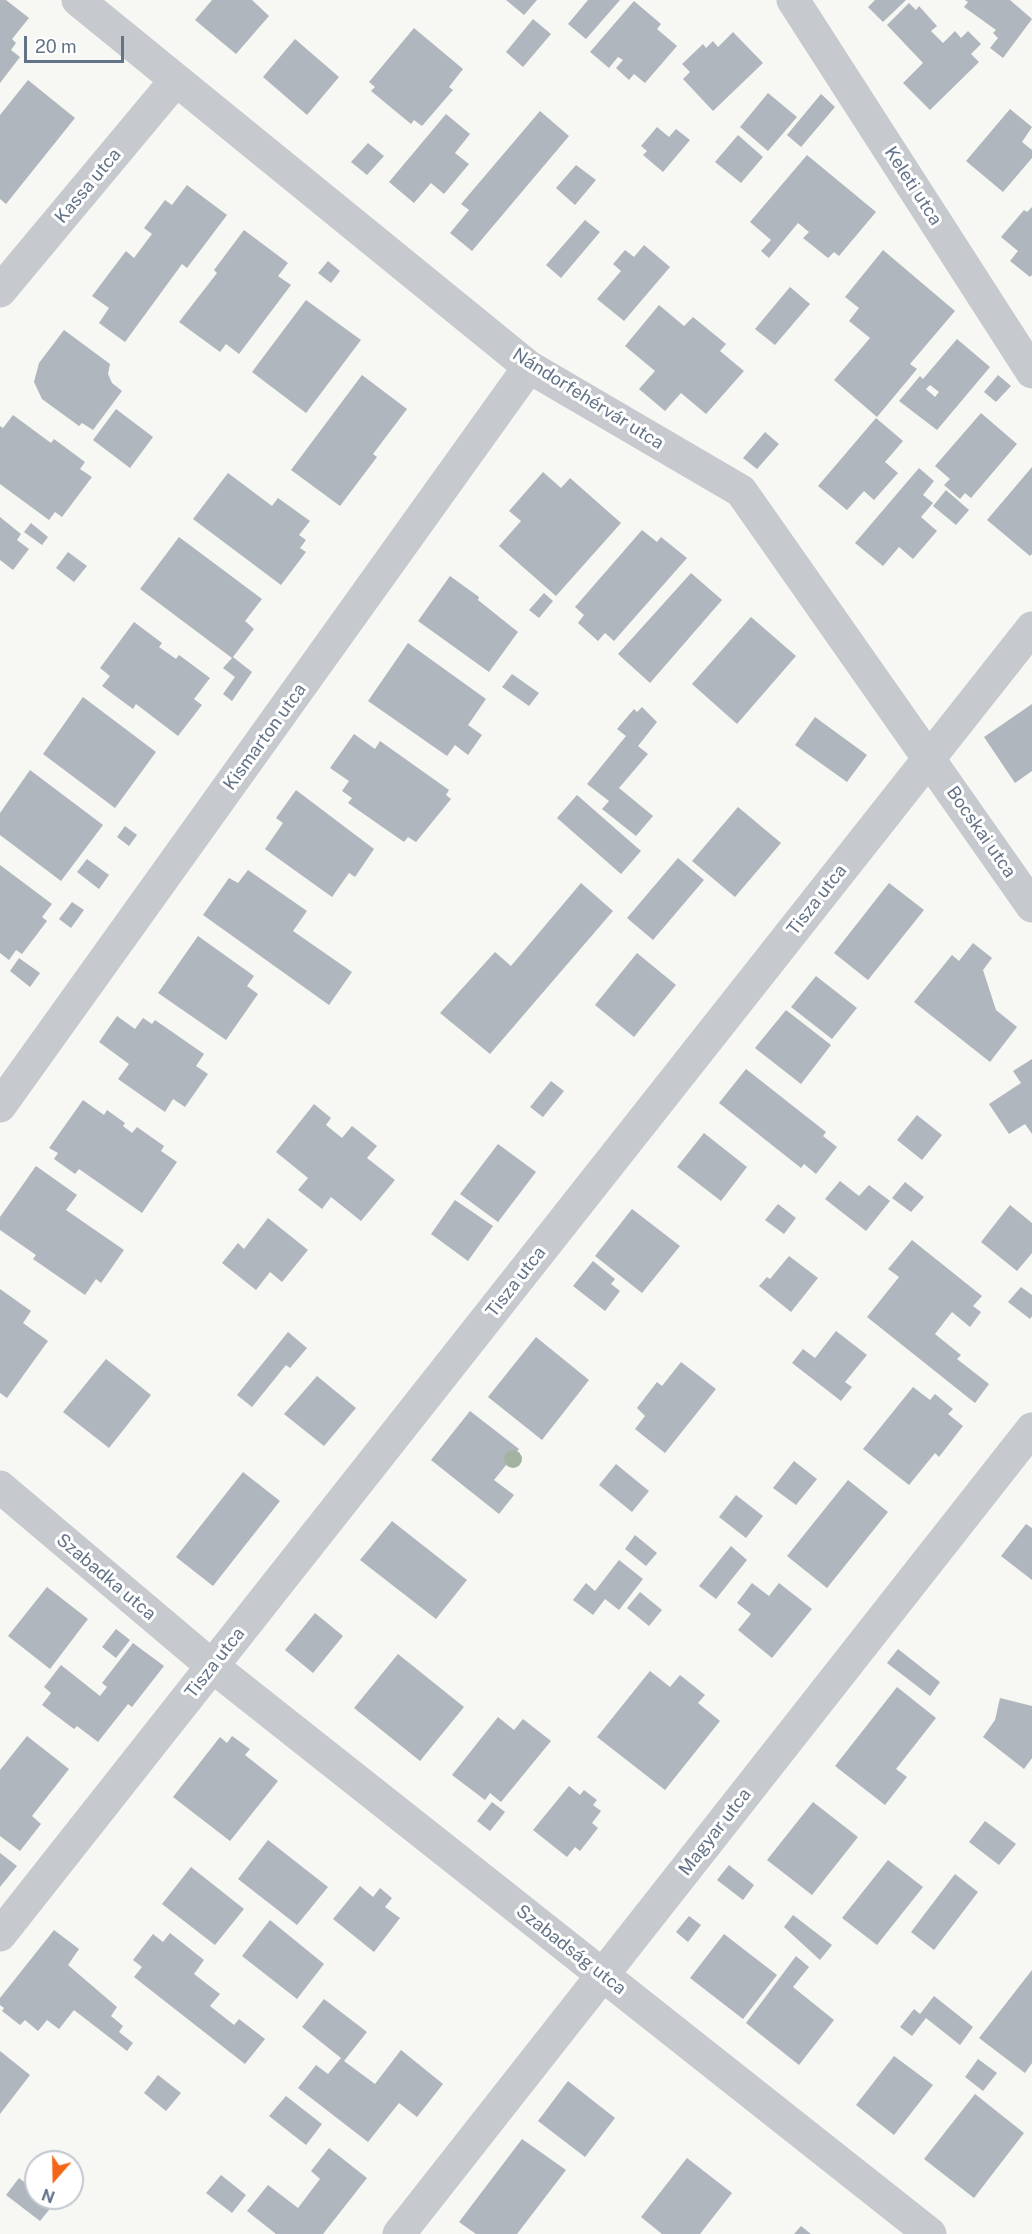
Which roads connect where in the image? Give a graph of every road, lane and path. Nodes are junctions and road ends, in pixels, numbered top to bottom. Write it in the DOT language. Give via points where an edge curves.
graph roads {
  1 [pos="78,0"];
  2 [pos="793,0"];
  3 [pos="176,80"];
  4 [pos="0,291"];
  5 [pos="529,367"];
  6 [pos="1032,372"];
  7 [pos="1032,628"];
  8 [pos="930,757"];
  9 [pos="1032,906"];
  10 [pos="0,1106"];
  11 [pos="1032,1430"];
  12 [pos="0,1487"];
  13 [pos="212,1666"];
  14 [pos="0,1935"];
  15 [pos="602,1975"];
  16 [pos="399,2234"];
  17 [pos="930,2234"];
  1 -- 3 [label="street, Nándorfehérvár utca"];
  2 -- 6 [label="street, Keleti utca"];
  3 -- 4 [label="street, Kassa utca"];
  3 -- 5 [label="street, Nándorfehérvár utca"];
  5 -- 8 [label="street, Nándorfehérvár utca" via="741,491"];
  5 -- 10 [label="street, Kismarton utca"];
  7 -- 8 [label="street, Tisza utca"];
  8 -- 9 [label="street, Bocskai utca"];
  8 -- 13 [label="street, Tisza utca"];
  11 -- 15 [label="street, Magyar utca"];
  12 -- 13 [label="street, Szabadka utca"];
  13 -- 14 [label="street, Tisza utca"];
  13 -- 15 [label="street, Szabadság utca"];
  15 -- 16 [label="street, Magyar utca"];
  15 -- 17 [label="street, Szabadság utca"];
}
